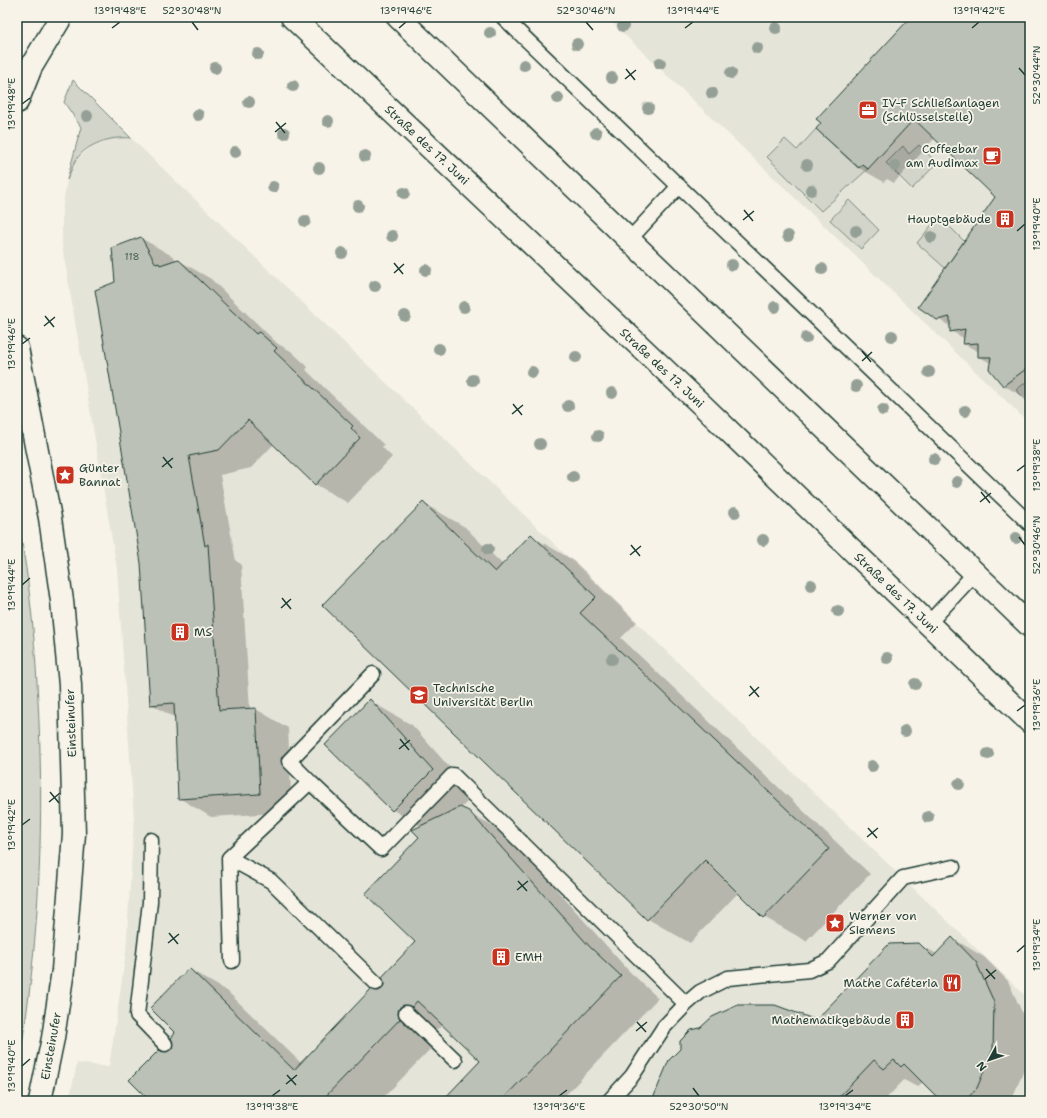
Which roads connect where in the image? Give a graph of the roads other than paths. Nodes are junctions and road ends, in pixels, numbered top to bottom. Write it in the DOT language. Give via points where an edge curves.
graph roads {
  1 [pos="61,17"];
  2 [pos="292,17"];
  3 [pos="398,17"];
  4 [pos="503,17"];
  5 [pos="17,102"];
  6 [pos="679,186"];
  7 [pos="629,240"];
  8 [pos="17,348"];
  9 [pos="1030,524"];
  10 [pos="975,573"];
  11 [pos="928,624"];
  12 [pos="1030,626"];
  13 [pos="373,674"];
  14 [pos="1030,722"];
  15 [pos="310,782"];
  16 [pos="150,840"];
  17 [pos="229,858"];
  18 [pos="953,867"];
  19 [pos="232,962"];
  20 [pos="376,984"];
  21 [pos="686,1004"];
  22 [pos="406,1013"];
  23 [pos="165,1044"];
  24 [pos="456,1060"];
  25 [pos="40,1101"];
  26 [pos="609,1101"];
  1 -- 5 [label="main road" via="31,67"];
  2 -- 11 [label="main road, Straße des 17. Juni"];
  3 -- 7 [label="main road"];
  4 -- 6 [label="lane"];
  6 -- 7 [label="lane"];
  6 -- 9 [label="lane"];
  7 -- 10 [label="main road"];
  8 -- 25 [label="main road, Einsteinufer" via="50,518 62,601 70,685 74,834 63,970"];
  10 -- 11 [label="lane"];
  10 -- 12 [label="main road"];
  11 -- 14 [label="main road, Straße des 17. Juni"];
  13 -- 15 [label="lane" via="289,761"];
  15 -- 17 [label="lane"];
  15 -- 21 [label="lane" via="380,849 453,775"];
  16 -- 23 [label="lane" via="150,902 137,1015"];
  17 -- 19 [label="lane"];
  17 -- 20 [label="lane" via="271,881"];
  18 -- 21 [label="lane" via="903,878 828,961 809,970 728,978 700,992"];
  21 -- 26 [label="lane" via="664,1027 632,1076"];
  22 -- 24 [label="lane"];
}
